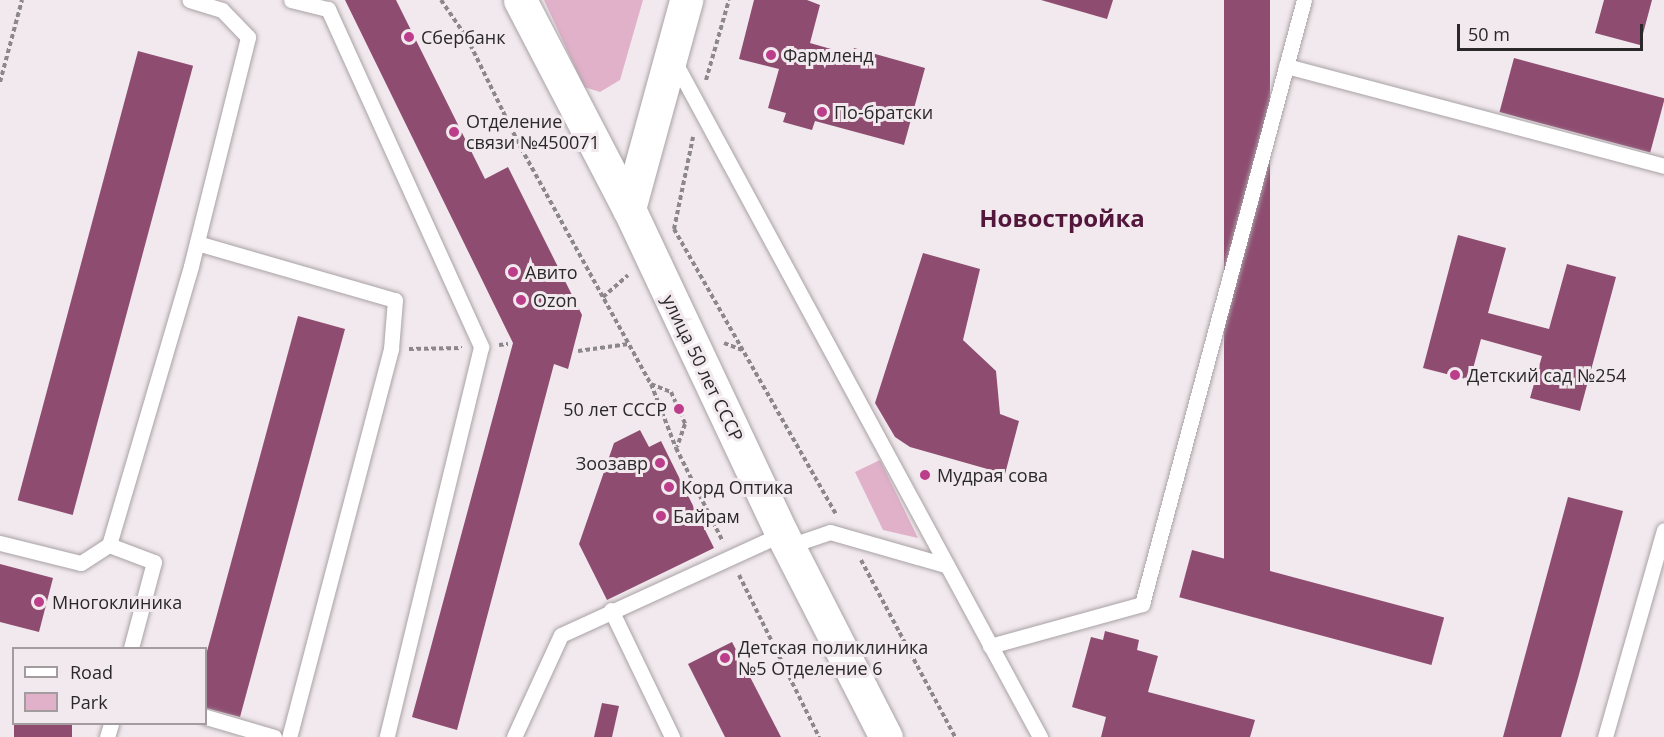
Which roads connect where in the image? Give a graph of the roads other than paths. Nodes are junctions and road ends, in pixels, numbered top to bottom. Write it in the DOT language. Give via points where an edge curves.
graph roads {
  1 [pos="189,0"];
  2 [pos="291,0"];
  3 [pos="520,0"];
  4 [pos="686,0"];
  5 [pos="1304,0"];
  6 [pos="671,55"];
  7 [pos="1286,66"];
  8 [pos="1664,166"];
  9 [pos="629,209"];
  10 [pos="197,243"];
  11 [pos="1663,528"];
  12 [pos="785,540"];
  13 [pos="0,543"];
  14 [pos="109,545"];
  15 [pos="945,565"];
  16 [pos="611,610"];
  17 [pos="990,646"];
  18 [pos="131,647"];
  19 [pos="207,717"];
  20 [pos="274,737"];
  21 [pos="290,737"];
  22 [pos="387,737"];
  23 [pos="514,737"];
  24 [pos="672,737"];
  25 [pos="885,737"];
  26 [pos="1040,737"];
  27 [pos="1605,737"];
  1 -- 10 [label="lane" via="222,10 248,37"];
  2 -- 22 [label="lane" via="328,9 481,347"];
  3 -- 9 [label="main road, улица 50 лет СССР"];
  4 -- 6 [label="main road"];
  5 -- 7 [label="lane"];
  6 -- 9 [label="main road"];
  6 -- 15 [label="lane"];
  7 -- 8 [label="lane"];
  7 -- 17 [label="lane" via="1142,604"];
  9 -- 12 [label="main road, улица 50 лет СССР"];
  10 -- 14 [label="lane"];
  10 -- 21 [label="lane" via="395,300 391,349"];
  11 -- 27 [label="lane"];
  12 -- 15 [label="lane" via="830,532"];
  12 -- 16 [label="lane"];
  12 -- 25 [label="main road, улица 50 лет СССР"];
  13 -- 14 [label="lane" via="81,563"];
  14 -- 18 [label="lane" via="154,562"];
  15 -- 17 [label="lane"];
  16 -- 23 [label="lane" via="561,635"];
  16 -- 24 [label="lane"];
  17 -- 26 [label="lane"];
  19 -- 20 [label="lane"];
}
